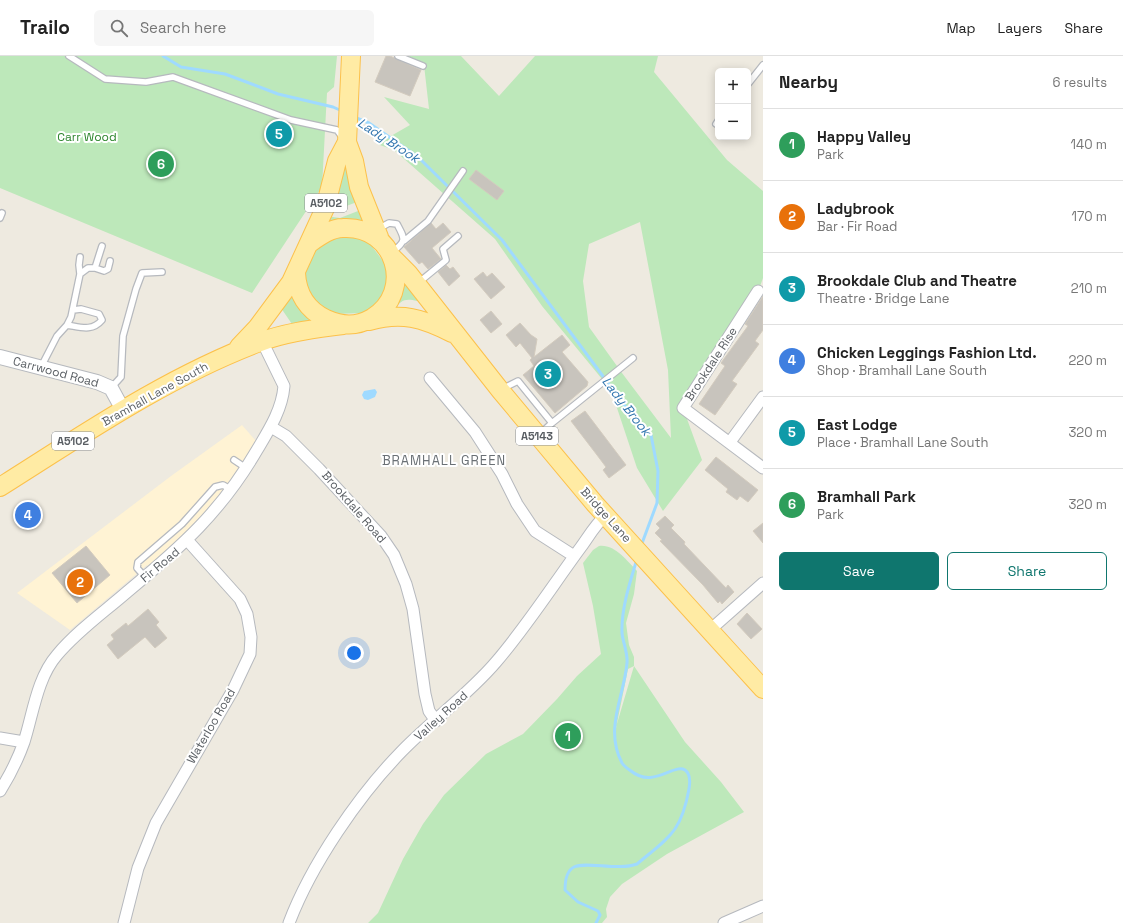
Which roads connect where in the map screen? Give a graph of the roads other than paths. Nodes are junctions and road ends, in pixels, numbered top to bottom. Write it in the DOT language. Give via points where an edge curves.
graph roads {
  1 [pos="69,56"];
  2 [pos="350,56"];
  3 [pos="398,56"];
  4 [pos="763,65"];
  5 [pos="423,66"];
  6 [pos="751,80"];
  7 [pos="347,136"];
  8 [pos="463,171"];
  9 [pos="377,234"];
  10 [pos="458,236"];
  11 [pos="404,241"];
  12 [pos="310,242"];
  13 [pos="102,246"];
  14 [pos="391,255"];
  15 [pos="80,256"];
  16 [pos="110,261"];
  17 [pos="95,268"];
  18 [pos="162,272"];
  19 [pos="296,273"];
  20 [pos="80,274"];
  21 [pos="417,284"];
  22 [pos="758,292"];
  23 [pos="73,310"];
  24 [pos="363,323"];
  25 [pos="67,325"];
  26 [pos="343,325"];
  27 [pos="259,335"];
  28 [pos="456,335"];
  29 [pos="0,357"];
  30 [pos="633,358"];
  31 [pos="41,367"];
  32 [pos="430,378"];
  33 [pos="111,388"];
  34 [pos="500,390"];
  35 [pos="763,397"];
  36 [pos="124,410"];
  37 [pos="552,423"];
  38 [pos="271,427"];
  39 [pos="538,436"];
  40 [pos="730,442"];
  41 [pos="234,460"];
  42 [pos="246,468"];
  43 [pos="763,468"];
  44 [pos="0,487"];
  45 [pos="232,490"];
  46 [pos="605,516"];
  47 [pos="188,541"];
  48 [pos="574,556"];
  49 [pos="145,577"];
  50 [pos="763,583"];
  51 [pos="710,630"];
  52 [pos="763,688"];
  53 [pos="436,721"];
  54 [pos="0,738"];
  55 [pos="24,742"];
  56 [pos="0,791"];
  57 [pos="763,906"];
  58 [pos="124,923"];
  59 [pos="290,923"];
  60 [pos="724,923"];
  1 -- 7 [label="lane" via="105,79 146,82 173,78 291,120 337,130"];
  2 -- 7 [label="main road, A5102"];
  3 -- 5 [label="lane"];
  4 -- 6 [label="lane"];
  7 -- 9 [label="main road, A5102" via="359,187"];
  7 -- 12 [label="main road, A5102" via="337,161 325,208"];
  8 -- 11 [label="lane" via="428,221"];
  9 -- 11 [label="lane" via="393,222 404,236"];
  9 -- 12 [label="main road" via="342,228 327,232"];
  9 -- 14 [label="main road, A5143"];
  10 -- 21 [label="lane" via="443,249 446,260"];
  11 -- 14 [label="lane"];
  12 -- 19 [label="main road"];
  13 -- 17 [label="lane"];
  14 -- 21 [label="main road, Bridge Lane / A5143"];
  14 -- 24 [label="main road, A5143" via="395,278 393,293 384,308"];
  15 -- 20 [label="lane"];
  16 -- 17 [label="lane" via="108,269 104,271"];
  17 -- 20 [label="lane" via="88,268"];
  18 -- 33 [label="lane" via="142,274 123,336 121,377"];
  19 -- 26 [label="main road, A5143" via="297,285 307,304 326,319"];
  19 -- 27 [label="main road, Bramhall Lane South / A5102"];
  20 -- 23 [label="lane"];
  21 -- 28 [label="main road, Bridge Lane / A5143"];
  22 -- 40 [label="street, Brookdale Rise" via="683,408"];
  23 -- 25 [label="lane"];
  23 -- 25 [label="lane" via="81,309 99,314 102,320 98,325 88,329"];
  24 -- 26 [label="main road, A5143"];
  24 -- 28 [label="main road, Bridge Lane / A5143" via="386,317 420,318"];
  25 -- 31 [label="lane" via="57,336"];
  26 -- 27 [label="main road, Bramhall Lane South / A5102"];
  27 -- 36 [label="main road, Bramhall Lane South / A5102" via="230,355 186,375"];
  27 -- 38 [label="street, Fir Road" via="284,386 283,396"];
  28 -- 34 [label="main road, Bridge Lane / A5143"];
  29 -- 31 [label="street, Carrwood Road"];
  30 -- 37 [label="lane"];
  31 -- 33 [label="street, Carrwood Road"];
  32 -- 48 [label="street" via="475,432 535,531"];
  33 -- 36 [label="street, Carrwood Road"];
  34 -- 37 [label="lane" via="518,381"];
  34 -- 39 [label="main road, Bridge Lane / A5143"];
  35 -- 40 [label="street"];
  36 -- 44 [label="main road, Bramhall Lane South / A5102"];
  37 -- 39 [label="lane"];
  38 -- 42 [label="street, Fir Road"];
  38 -- 53 [label="street, Brookdale Road" via="286,436 319,469 381,536 394,556 413,609 428,711"];
  39 -- 46 [label="main road, Bridge Lane / A5143"];
  40 -- 43 [label="street"];
  41 -- 42 [label="lane"];
  42 -- 45 [label="street, Fir Road"];
  45 -- 47 [label="street, Fir Road"];
  45 -- 49 [label="lane" via="222,485 214,487 182,524 138,562 137,568"];
  46 -- 48 [label="street, Valley Road"];
  46 -- 51 [label="main road, Bridge Lane / A5143"];
  47 -- 49 [label="street, Fir Road"];
  47 -- 58 [label="street, Waterloo Road" via="240,599 247,614 251,637 250,654 233,690 156,823 138,868"];
  48 -- 53 [label="street, Valley Road" via="497,661"];
  49 -- 55 [label="street, Fir Road" via="86,626 56,655 42,683"];
  50 -- 51 [label="street"];
  51 -- 52 [label="main road, Bridge Lane / A5143"];
  53 -- 59 [label="street, Valley Road" via="402,751 354,810 312,872"];
  54 -- 55 [label="street"];
  55 -- 56 [label="street, Fir Road"];
  57 -- 60 [label="street"];
}
